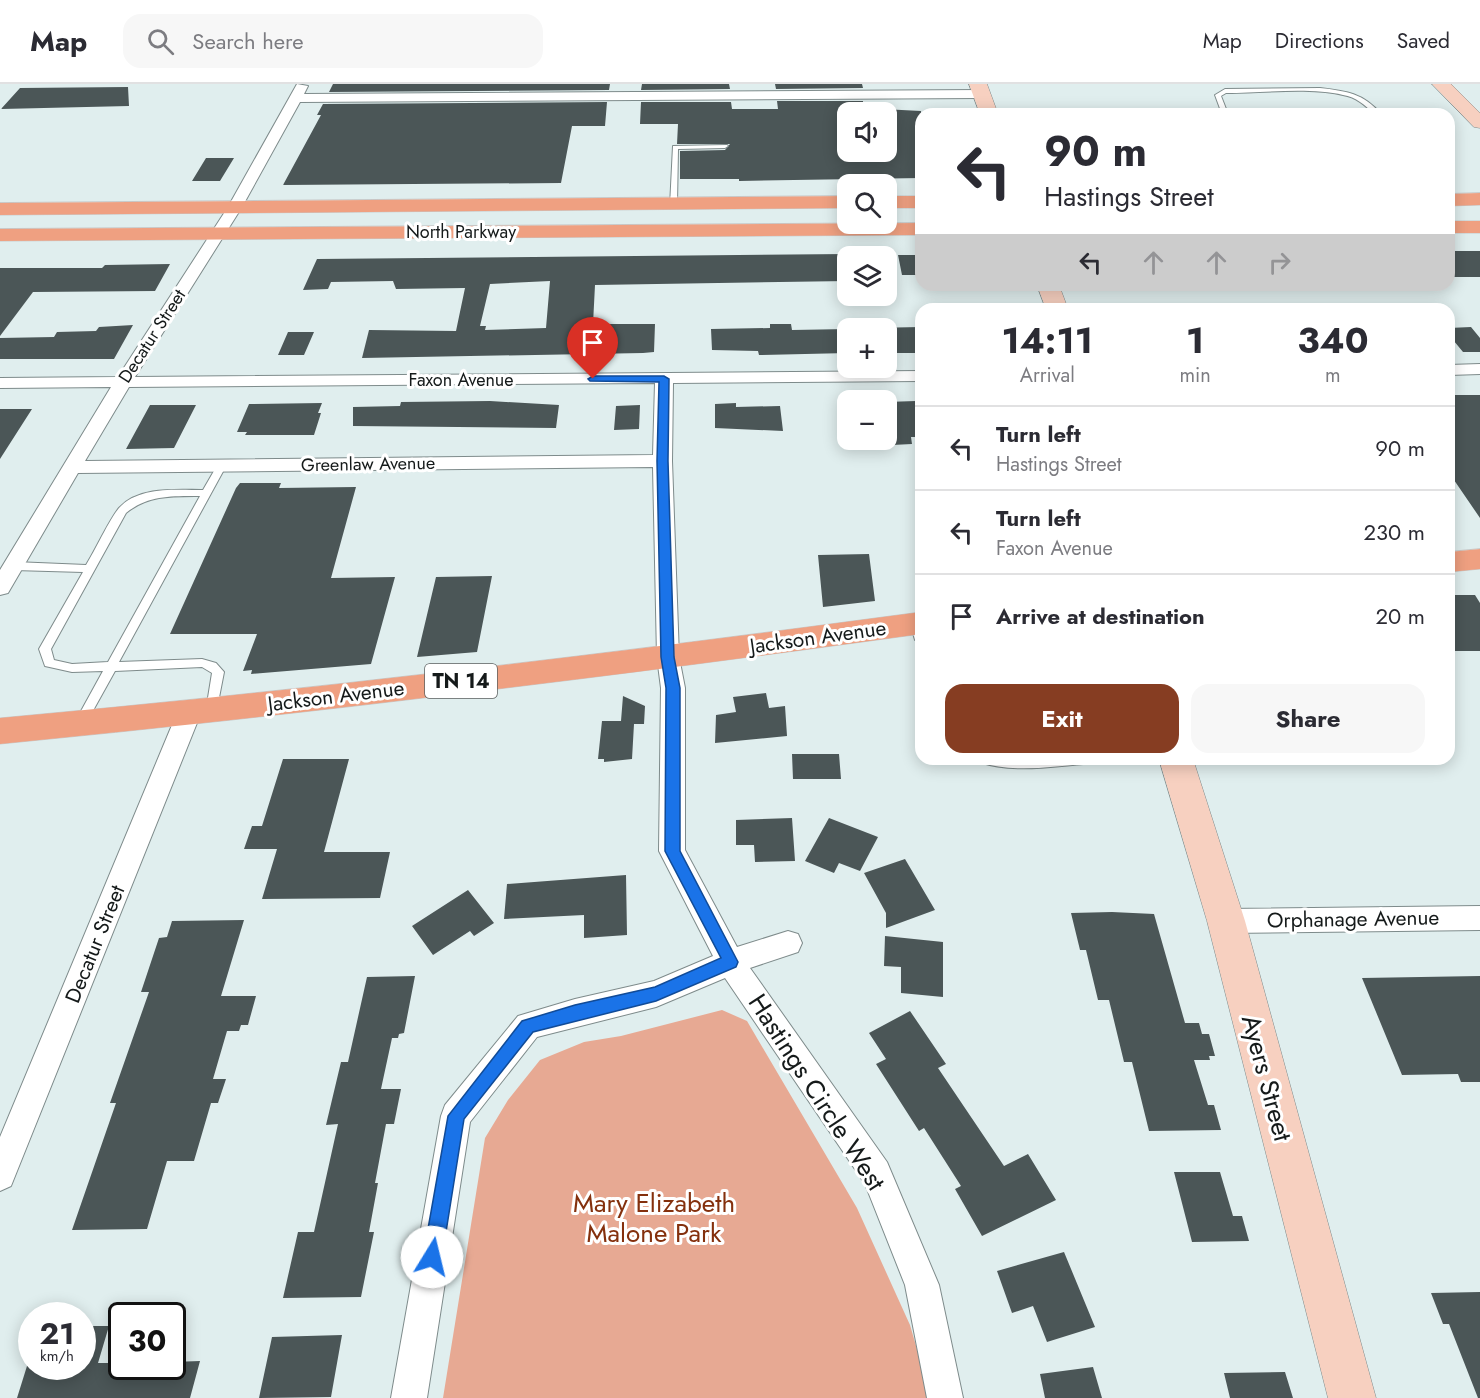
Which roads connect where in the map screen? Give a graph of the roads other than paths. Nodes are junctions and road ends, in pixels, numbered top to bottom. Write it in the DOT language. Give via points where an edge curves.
graph roads {
  1 [pos="303,84"];
  2 [pos="1441,84"];
  3 [pos="980,89"];
  4 [pos="295,98"];
  5 [pos="987,108"];
  6 [pos="1223,108"];
  7 [pos="1371,108"];
  8 [pos="1480,123"];
  9 [pos="725,147"];
  10 [pos="1480,199"];
  11 [pos="1455,200"];
  12 [pos="837,202"];
  13 [pos="897,202"];
  14 [pos="915,202"];
  15 [pos="674,204"];
  16 [pos="235,207"];
  17 [pos="0,209"];
  18 [pos="1455,227"];
  19 [pos="1480,227"];
  20 [pos="915,229"];
  21 [pos="218,234"];
  22 [pos="0,235"];
  23 [pos="1480,369"];
  24 [pos="1455,370"];
  25 [pos="915,376"];
  26 [pos="664,379"];
  27 [pos="123,382"];
  28 [pos="0,383"];
  29 [pos="662,461"];
  30 [pos="220,466"];
  31 [pos="74,467"];
  32 [pos="206,493"];
  33 [pos="1480,559"];
  34 [pos="1455,561"];
  35 [pos="10,564"];
  36 [pos="90,569"];
  37 [pos="0,588"];
  38 [pos="915,629"];
  39 [pos="668,657"];
  40 [pos="112,666"];
  41 [pos="201,711"];
  42 [pos="81,723"];
  43 [pos="0,731"];
  44 [pos="1178,765"];
  45 [pos="1480,918"];
  46 [pos="1226,921"];
  47 [pos="788,943"];
  48 [pos="730,962"];
  49 [pos="0,1175"];
  50 [pos="408,1398"];
  51 [pos="945,1398"];
  52 [pos="1352,1398"];
  1 -- 4 [label="street, Decatur Street"];
  2 -- 8 [label="street"];
  3 -- 4 [label="street"];
  3 -- 5 [label="street"];
  4 -- 16 [label="street, Decatur Street"];
  6 -- 7 [label="lane" via="1218,95 1225,91 1320,90 1356,96"];
  9 -- 15 [label="lane" via="675,147"];
  10 -- 11 [label="main road"];
  12 -- 15 [label="main road, North Parkway"];
  13 -- 14 [label="main road"];
  15 -- 16 [label="main road, North Parkway"];
  16 -- 17 [label="main road, North Parkway"];
  16 -- 21 [label="street, Decatur Street"];
  18 -- 19 [label="main road"];
  20 -- 21 [label="main road, North Parkway"];
  21 -- 22 [label="main road, North Parkway"];
  21 -- 27 [label="street, Decatur Street"];
  23 -- 24 [label="street"];
  25 -- 26 [label="street, Faxon Avenue"];
  26 -- 27 [label="street, Faxon Avenue"];
  26 -- 29 [label="street, Hastings Circle West"];
  27 -- 28 [label="street, Faxon Avenue"];
  27 -- 31 [label="street, Decatur Street"];
  29 -- 30 [label="street, Greenlaw Avenue"];
  29 -- 39 [label="street, Hastings Circle West"];
  30 -- 31 [label="street, Greenlaw Avenue"];
  30 -- 32 [label="lane"];
  31 -- 35 [label="street, Decatur Street"];
  32 -- 36 [label="lane" via="158,494 131,502"];
  32 -- 40 [label="lane"];
  33 -- 34 [label="main road"];
  35 -- 36 [label="lane"];
  35 -- 37 [label="street, Decatur Street"];
  36 -- 40 [label="lane" via="45,649 49,663 72,668"];
  38 -- 39 [label="main road, Jackson Avenue / TN 14"];
  39 -- 41 [label="main road, Jackson Avenue / TN 14"];
  39 -- 48 [label="street, Hastings Circle West" via="673,688 672,851"];
  40 -- 41 [label="lane" via="212,666 218,672 219,682"];
  40 -- 42 [label="lane"];
  41 -- 42 [label="main road, Jackson Avenue / TN 14"];
  41 -- 49 [label="street, Decatur Street"];
  42 -- 43 [label="main road, Jackson Avenue / TN 14"];
  44 -- 46 [label="street, Ayers Street"];
  45 -- 46 [label="street, Orphanage Avenue"];
  46 -- 52 [label="street, Ayers Street"];
  47 -- 48 [label="street"];
  48 -- 50 [label="street" via="656,994 528,1026 456,1116"];
  48 -- 51 [label="street, Hastings Circle West" via="876,1173 922,1285"];
}
